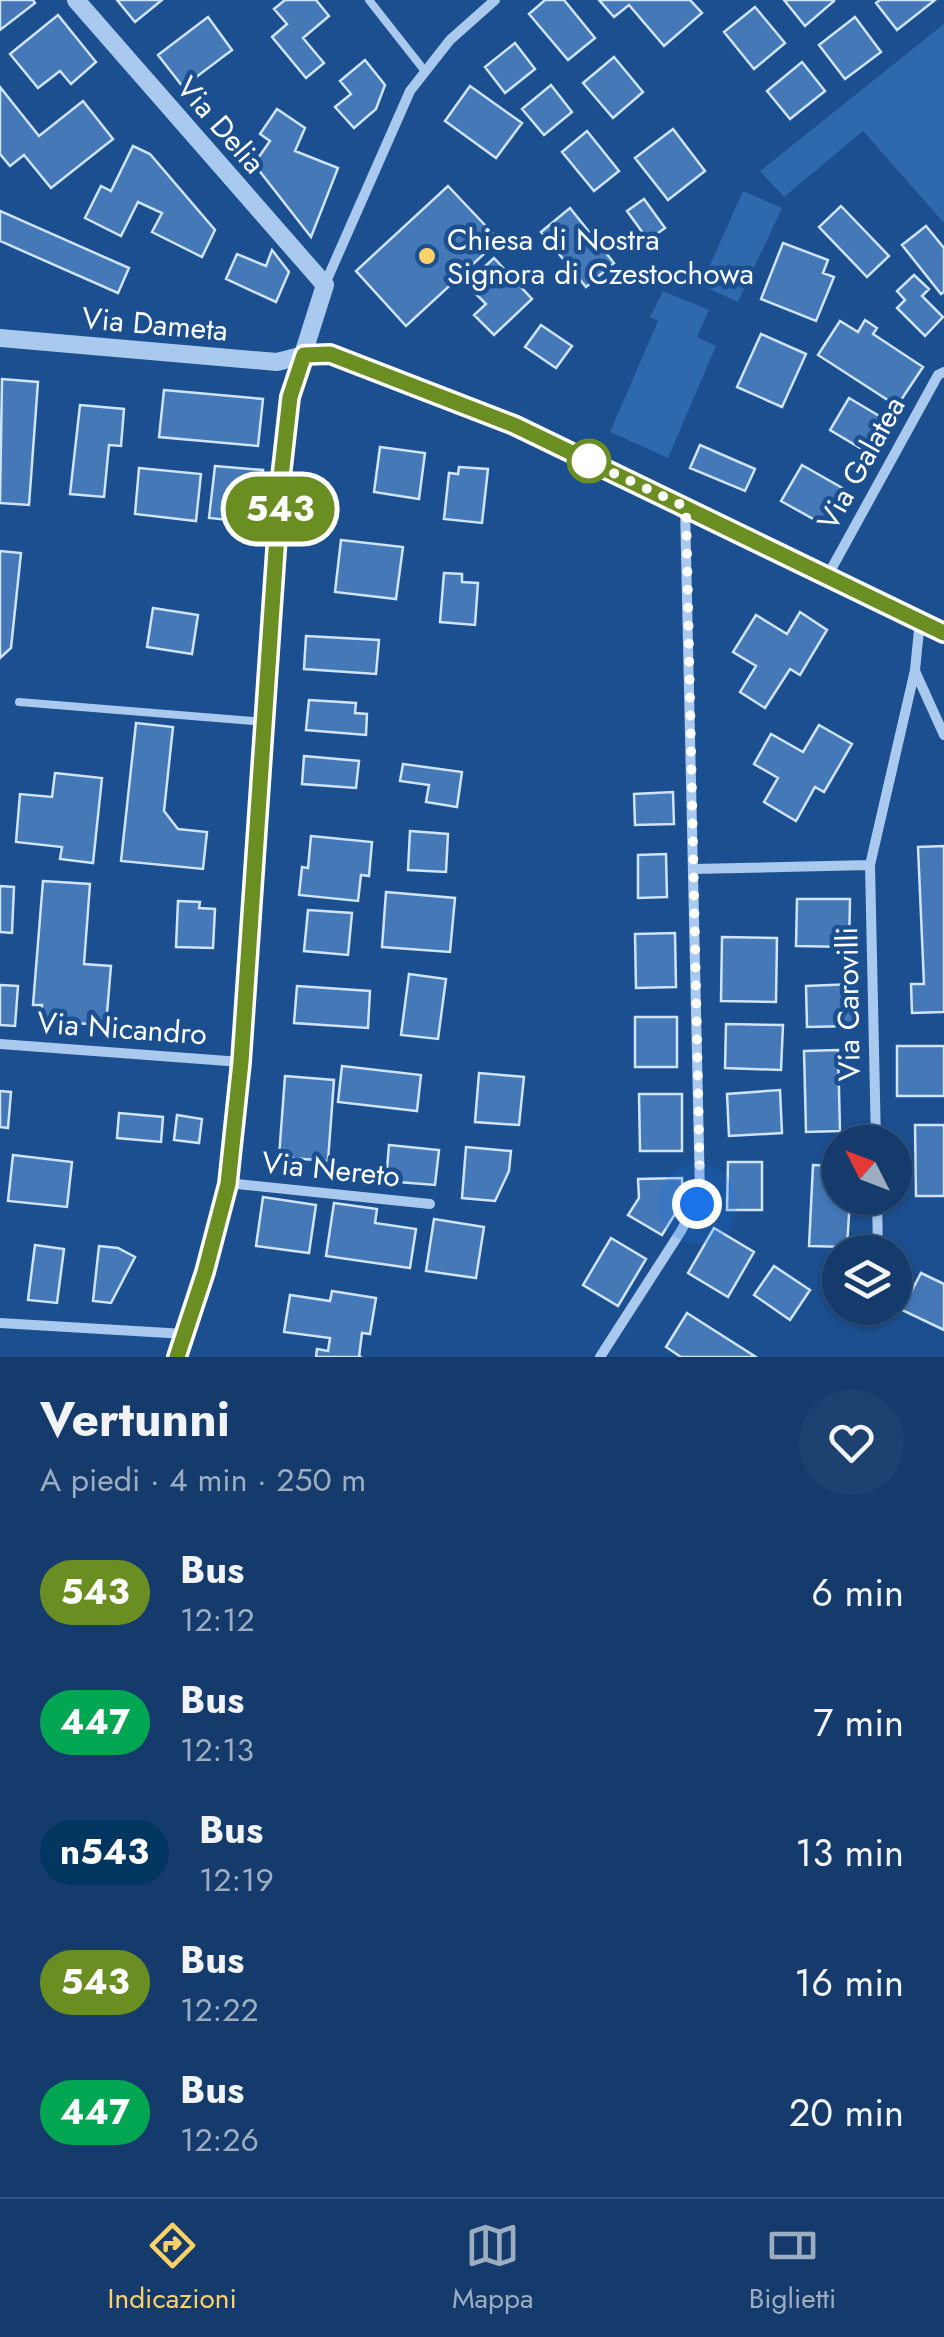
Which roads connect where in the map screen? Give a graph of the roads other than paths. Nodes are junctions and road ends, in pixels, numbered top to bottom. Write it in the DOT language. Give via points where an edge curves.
graph roads {
  1 [pos="76,0"];
  2 [pos="369,0"];
  3 [pos="495,0"];
  4 [pos="424,70"];
  5 [pos="324,285"];
  6 [pos="0,338"];
  7 [pos="304,355"];
  8 [pos="942,370"];
  9 [pos="686,507"];
  10 [pos="828,576"];
  11 [pos="920,620"];
  12 [pos="944,633"];
  13 [pos="915,670"];
  14 [pos="19,702"];
  15 [pos="266,722"];
  16 [pos="944,736"];
  17 [pos="870,864"];
  18 [pos="693,868"];
  19 [pos="0,1044"];
  20 [pos="241,1062"];
  21 [pos="876,1125"];
  22 [pos="228,1184"];
  23 [pos="430,1204"];
  24 [pos="0,1324"];
  25 [pos="186,1334"];
  26 [pos="177,1357"];
  27 [pos="600,1357"];
  1 -- 5 [label="street, Via Delia"];
  2 -- 4 [label="lane"];
  3 -- 4 [label="street"];
  4 -- 5 [label="street"];
  5 -- 7 [label="street"];
  6 -- 7 [label="street, Via Dameta" via="277,362"];
  7 -- 9 [label="street, Via Dameta" via="330,354 430,391"];
  7 -- 15 [label="street" via="285,436"];
  8 -- 10 [label="street, Via Galatea"];
  9 -- 10 [label="street, Via Dameta"];
  9 -- 18 [label="street"];
  10 -- 11 [label="street, Via Dameta"];
  11 -- 12 [label="street, Via Dameta"];
  11 -- 13 [label="street, Via Carovilli"];
  13 -- 16 [label="street"];
  13 -- 17 [label="street, Via Carovilli"];
  14 -- 15 [label="lane"];
  15 -- 20 [label="street"];
  17 -- 18 [label="street"];
  17 -- 21 [label="street, Via Carovilli"];
  18 -- 27 [label="street" via="700,1194"];
  19 -- 20 [label="street, Via Nicandro"];
  20 -- 22 [label="street"];
  22 -- 23 [label="street, Via Nereto"];
  22 -- 25 [label="street"];
  24 -- 25 [label="street"];
  25 -- 26 [label="street"];
}
